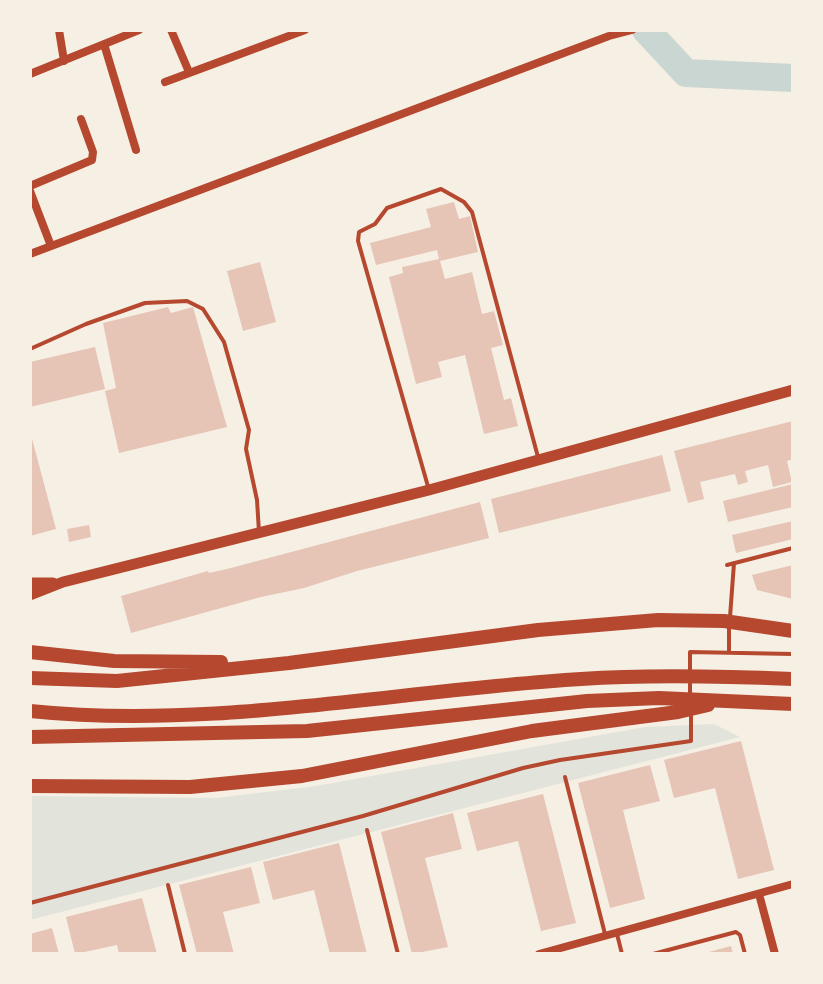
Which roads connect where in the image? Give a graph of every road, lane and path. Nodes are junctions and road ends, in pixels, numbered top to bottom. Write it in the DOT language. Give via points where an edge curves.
graph roads {
  1 [pos="59,30"];
  2 [pos="139,30"];
  3 [pos="171,30"];
  4 [pos="305,30"];
  5 [pos="632,30"];
  6 [pos="104,44"];
  7 [pos="64,61"];
  8 [pos="189,72"];
  9 [pos="30,74"];
  10 [pos="165,82"];
  11 [pos="81,119"];
  12 [pos="136,150"];
  13 [pos="30,188"];
  14 [pos="51,246"];
  15 [pos="30,254"];
  16 [pos="30,349"];
  17 [pos="793,390"];
  18 [pos="538,459"];
  19 [pos="429,490"];
  20 [pos="259,535"];
  21 [pos="793,548"];
  22 [pos="734,563"];
  23 [pos="727,565"];
  24 [pos="63,582"];
  25 [pos="30,583"];
  26 [pos="30,595"];
  27 [pos="793,631"];
  28 [pos="30,652"];
  29 [pos="729,652"];
  30 [pos="793,654"];
  31 [pos="289,663"];
  32 [pos="30,678"];
  33 [pos="793,679"];
  34 [pos="728,700"];
  35 [pos="793,704"];
  36 [pos="30,711"];
  37 [pos="30,737"];
  38 [pos="565,777"];
  39 [pos="36,785"];
  40 [pos="367,830"];
  41 [pos="793,884"];
  42 [pos="168,885"];
  43 [pos="759,894"];
  44 [pos="30,903"];
  45 [pos="617,934"];
  46 [pos="606,936"];
  47 [pos="185,954"];
  48 [pos="398,954"];
  49 [pos="539,954"];
  50 [pos="622,954"];
  51 [pos="653,954"];
  52 [pos="745,954"];
  53 [pos="775,954"];
  1 -- 7 [label="street"];
  2 -- 6 [label="street"];
  3 -- 8 [label="street"];
  4 -- 8 [label="street"];
  5 -- 14 [label="street"];
  6 -- 7 [label="street"];
  6 -- 12 [label="street"];
  7 -- 9 [label="street"];
  8 -- 10 [label="street"];
  11 -- 13 [label="street" via="92,160"];
  13 -- 14 [label="street"];
  14 -- 15 [label="street"];
  16 -- 20 [label="lane" via="145,303 187,301 203,309 224,342 249,430 246,449"];
  17 -- 18 [label="main road"];
  18 -- 19 [label="main road"];
  18 -- 19 [label="lane" via="472,212 441,189 387,208 375,224 359,232 358,241"];
  19 -- 20 [label="main road"];
  20 -- 24 [label="main road"];
  21 -- 22 [label="lane"];
  22 -- 23 [label="lane"];
  22 -- 29 [label="lane"];
  24 -- 25 [label="main road"];
  24 -- 26 [label="main road"];
  27 -- 31 [label="highway" via="724,621 658,620"];
  28 -- 31 [label="highway" via="114,661"];
  29 -- 30 [label="lane"];
  29 -- 44 [label="lane" via="690,652 691,741 523,768 363,816"];
  31 -- 32 [label="highway" via="117,681"];
  33 -- 36 [label="highway" via="581,679 186,714"];
  34 -- 35 [label="highway"];
  34 -- 37 [label="highway" via="587,701 307,731"];
  34 -- 39 [label="highway" via="288,778 190,787"];
  38 -- 46 [label="lane"];
  40 -- 48 [label="lane"];
  41 -- 43 [label="street"];
  42 -- 47 [label="lane"];
  43 -- 45 [label="street"];
  43 -- 53 [label="street"];
  45 -- 46 [label="street"];
  45 -- 50 [label="lane"];
  46 -- 49 [label="street"];
  51 -- 52 [label="lane" via="736,932"];
}
